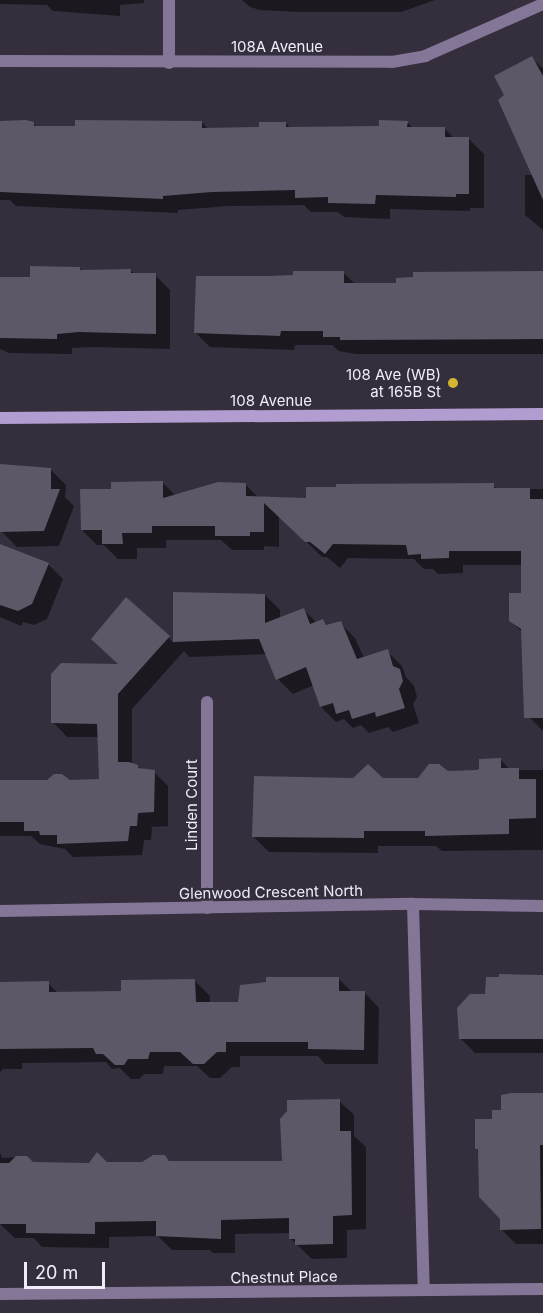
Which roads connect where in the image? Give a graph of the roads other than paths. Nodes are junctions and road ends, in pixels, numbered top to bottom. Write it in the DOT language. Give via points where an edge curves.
graph roads {
  1 [pos="169,0"];
  2 [pos="543,4"];
  3 [pos="0,61"];
  4 [pos="169,63"];
  5 [pos="543,414"];
  6 [pos="0,418"];
  7 [pos="207,702"];
  8 [pos="413,904"];
  9 [pos="543,906"];
  10 [pos="207,908"];
  11 [pos="0,911"];
  12 [pos="543,1289"];
  13 [pos="424,1290"];
  14 [pos="0,1294"];
  1 -- 4 [label="street"];
  2 -- 4 [label="street, 108A Avenue" via="425,56 392,62"];
  3 -- 4 [label="street, 108A Avenue"];
  5 -- 6 [label="street, 108 Avenue"];
  7 -- 10 [label="street, Linden Court"];
  8 -- 9 [label="street, Glenwood Crescent North"];
  8 -- 10 [label="street, Glenwood Crescent North"];
  8 -- 13 [label="street"];
  10 -- 11 [label="street, Glenwood Crescent North"];
  12 -- 13 [label="street, Chestnut Place"];
  13 -- 14 [label="street, Chestnut Place"];
}
